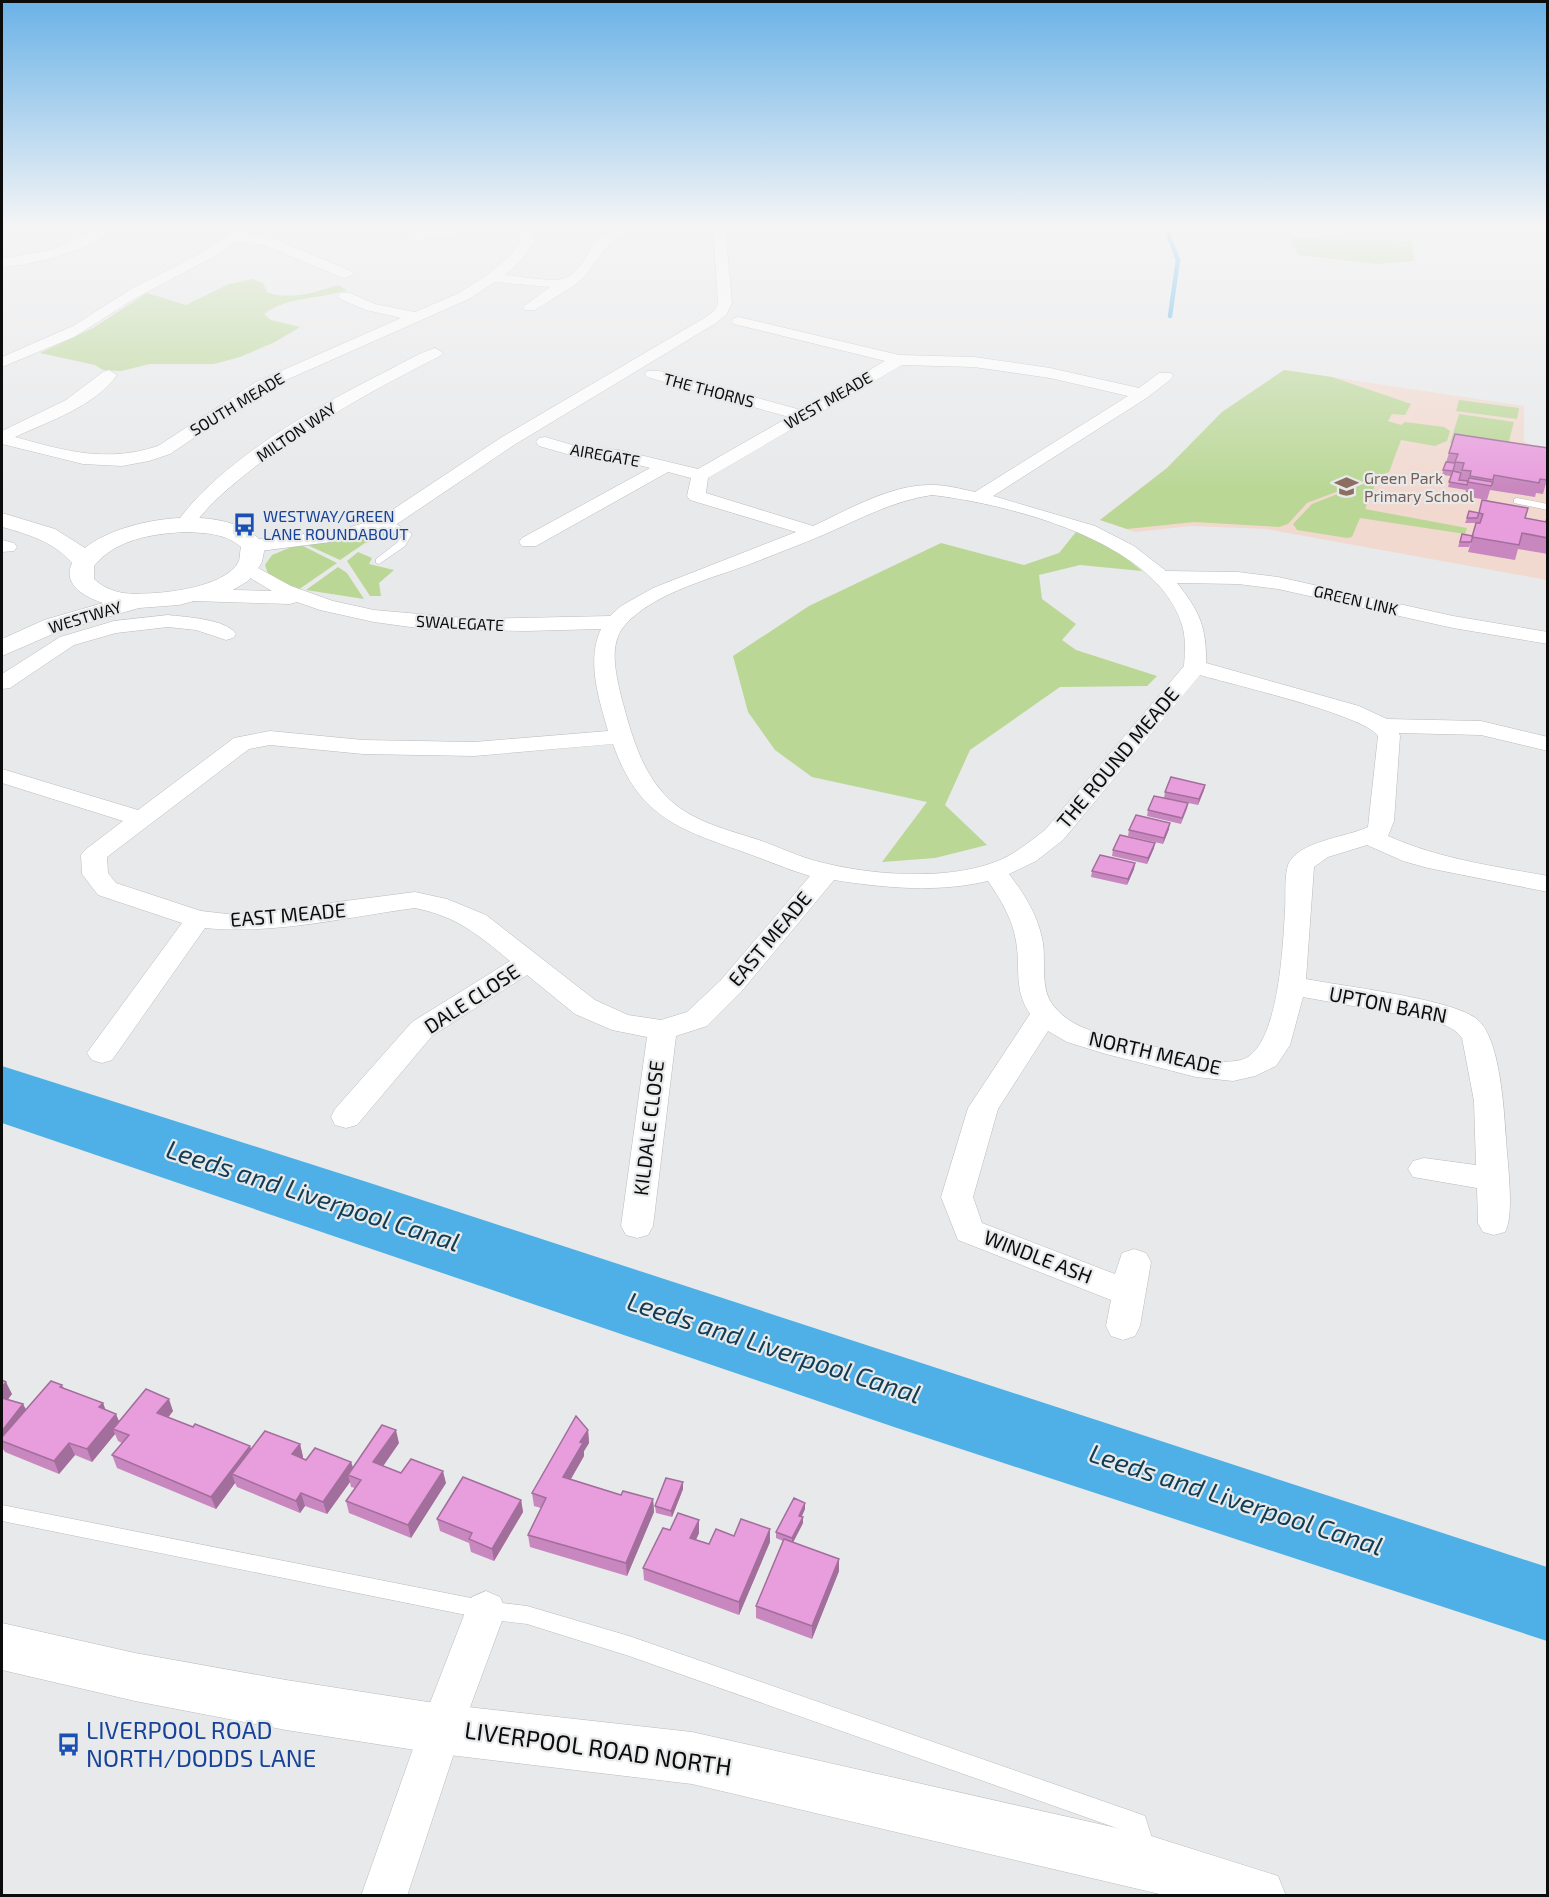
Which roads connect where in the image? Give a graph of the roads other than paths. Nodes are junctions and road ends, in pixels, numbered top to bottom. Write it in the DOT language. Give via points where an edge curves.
graph roads {
  1 [pos="101,315"];
  2 [pos="405,315"];
  3 [pos="422,315"];
  4 [pos="717,315"];
  5 [pos="416,317"];
  6 [pos="739,321"];
  7 [pos="433,358"];
  8 [pos="898,360"];
  9 [pos="2,362"];
  10 [pos="653,374"];
  11 [pos="89,375"];
  12 [pos="109,375"];
  13 [pos="127,375"];
  14 [pos="1165,376"];
  15 [pos="1142,394"];
  16 [pos="801,415"];
  17 [pos="2,438"];
  18 [pos="545,442"];
  19 [pos="665,467"];
  20 [pos="700,475"];
  21 [pos="979,498"];
  22 [pos="1517,501"];
  23 [pos="1548,507"];
  24 [pos="2,520"];
  25 [pos="387,522"];
  26 [pos="184,525"];
  27 [pos="47,532"];
  28 [pos="814,532"];
  29 [pos="132,534"];
  30 [pos="529,542"];
  31 [pos="250,557"];
  32 [pos="379,561"];
  33 [pos="85,574"];
  34 [pos="1163,577"];
  35 [pos="193,595"];
  36 [pos="306,600"];
  37 [pos="139,601"];
  38 [pos="616,622"];
  39 [pos="32,634"];
  40 [pos="226,634"];
  41 [pos="1548,638"];
  42 [pos="2,648"];
  43 [pos="1195,667"];
  44 [pos="2,683"];
  45 [pos="1383,726"];
  46 [pos="620,737"];
  47 [pos="1548,744"];
  48 [pos="2,776"];
  49 [pos="141,819"];
  50 [pos="1369,837"];
  51 [pos="994,871"];
  52 [pos="827,872"];
  53 [pos="1548,884"];
  54 [pos="198,919"];
  55 [pos="527,963"];
  56 [pos="1293,986"];
  57 [pos="1045,1014"];
  58 [pos="662,1030"];
  59 [pos="102,1053"];
  60 [pos="346,1117"];
  61 [pos="1424,1169"];
  62 [pos="1494,1179"];
  63 [pos="1494,1223"];
  64 [pos="637,1226"];
  65 [pos="1124,1326"];
  66 [pos="2,1513"];
  67 [pos="486,1610"];
  68 [pos="2,1647"];
  69 [pos="441,1729"];
  70 [pos="1148,1862"];
  71 [pos="384,1896"];
  72 [pos="1258,1896"];
  1 -- 9 [label="street" via="49,344"];
  2 -- 5 [label="street"];
  3 -- 5 [label="street, SOUTH MEADE"];
  4 -- 25 [label="street" via="691,334 508,441"];
  5 -- 17 [label="street, SOUTH MEADE" via="262,385 164,450 146,457 109,463 91,461"];
  6 -- 8 [label="street"];
  7 -- 26 [label="street, MILTON WAY" via="344,399 306,422 225,482"];
  8 -- 15 [label="street" via="974,362"];
  8 -- 16 [label="street, WEST MEADE"];
  10 -- 16 [label="street, THE THORNS"];
  11 -- 12 [label="street"];
  12 -- 13 [label="street"];
  12 -- 17 [label="street" via="68,406"];
  14 -- 15 [label="street"];
  15 -- 21 [label="street"];
  16 -- 20 [label="street, WEST MEADE"];
  18 -- 19 [label="street, AIREGATE" via="574,451 618,454"];
  19 -- 20 [label="street, AIREGATE"];
  19 -- 30 [label="street"];
  20 -- 28 [label="street" via="696,496"];
  21 -- 28 [label="street, THE ROUND MEADE" via="932,490 910,492 892,496"];
  21 -- 34 [label="street, THE ROUND MEADE" via="1061,520 1116,541"];
  22 -- 23 [label="lane"];
  24 -- 27 [label="main road"];
  25 -- 31 [label="street"];
  25 -- 32 [label="lane" via="407,534 402,544"];
  26 -- 29 [label="main road"];
  26 -- 31 [label="main road" via="238,534"];
  27 -- 29 [label="main road"];
  27 -- 33 [label="main road" via="65,542"];
  28 -- 38 [label="street, THE ROUND MEADE" via="655,595 628,609"];
  29 -- 33 [label="main road, WESTWAY" via="104,546"];
  31 -- 35 [label="main road" via="230,581"];
  31 -- 36 [label="street, SWALEGATE" via="262,579"];
  33 -- 37 [label="main road" via="106,597"];
  33 -- 39 [label="main road, WESTWAY" via="66,610"];
  34 -- 41 [label="street, GREEN LINK" via="1278,583 1454,622"];
  34 -- 43 [label="street, THE ROUND MEADE" via="1194,628"];
  35 -- 36 [label="street, SWALEGATE"];
  35 -- 37 [label="main road"];
  36 -- 38 [label="street, SWALEGATE" via="435,623"];
  37 -- 39 [label="main road, WESTWAY"];
  38 -- 46 [label="street, THE ROUND MEADE" via="603,654"];
  39 -- 42 [label="main road, WESTWAY"];
  40 -- 44 [label="street" via="199,624 168,621 114,627 67,641"];
  43 -- 45 [label="street" via="1351,711"];
  43 -- 51 [label="street, THE ROUND MEADE" via="1054,835 1026,857"];
  45 -- 47 [label="street" via="1481,728"];
  45 -- 50 [label="street" via="1389,736 1382,821 1380,831"];
  46 -- 49 [label="street, EAST MEADE" via="474,749 363,747 270,738 242,743"];
  46 -- 52 [label="street, THE ROUND MEADE" via="640,778 668,810 695,827"];
  48 -- 49 [label="street"];
  49 -- 54 [label="street, EAST MEADE" via="94,855 94,874 107,889"];
  50 -- 53 [label="street" via="1437,863"];
  50 -- 56 [label="street, NORTH MEADE" via="1321,850 1301,865"];
  51 -- 52 [label="street, THE ROUND MEADE" via="960,880 923,882"];
  51 -- 57 [label="street, NORTH MEADE" via="1021,908 1030,940 1032,996"];
  52 -- 58 [label="street, EAST MEADE" via="731,986 697,1019"];
  54 -- 55 [label="street, EAST MEADE" via="236,923 415,900 447,907 477,921"];
  54 -- 59 [label="street"];
  55 -- 58 [label="street, EAST MEADE" via="585,1007 622,1023"];
  55 -- 60 [label="street, DALE CLOSE" via="422,1029"];
  56 -- 57 [label="street, NORTH MEADE" via="1277,1041 1266,1059 1247,1068 1221,1072 1078,1035"];
  56 -- 62 [label="street, UPTON BARN" via="1432,1011 1456,1018 1469,1028 1476,1037 1488,1101"];
  57 -- 65 [label="street, WINDLE ASH" via="983,1108 957,1197 969,1231 1132,1278"];
  58 -- 64 [label="street, KILDALE CLOSE"];
  61 -- 62 [label="street"];
  62 -- 63 [label="street, UPTON BARN"];
  66 -- 67 [label="lane"];
  67 -- 69 [label="street"];
  67 -- 70 [label="lane" via="527,1615 629,1646 1137,1824"];
  68 -- 69 [label="main road, LIVERPOOL ROAD NORTH" via="217,1692"];
  69 -- 70 [label="main road, LIVERPOOL ROAD NORTH" via="692,1758"];
  69 -- 71 [label="street"];
  70 -- 72 [label="main road, LIVERPOOL ROAD NORTH"];
}
